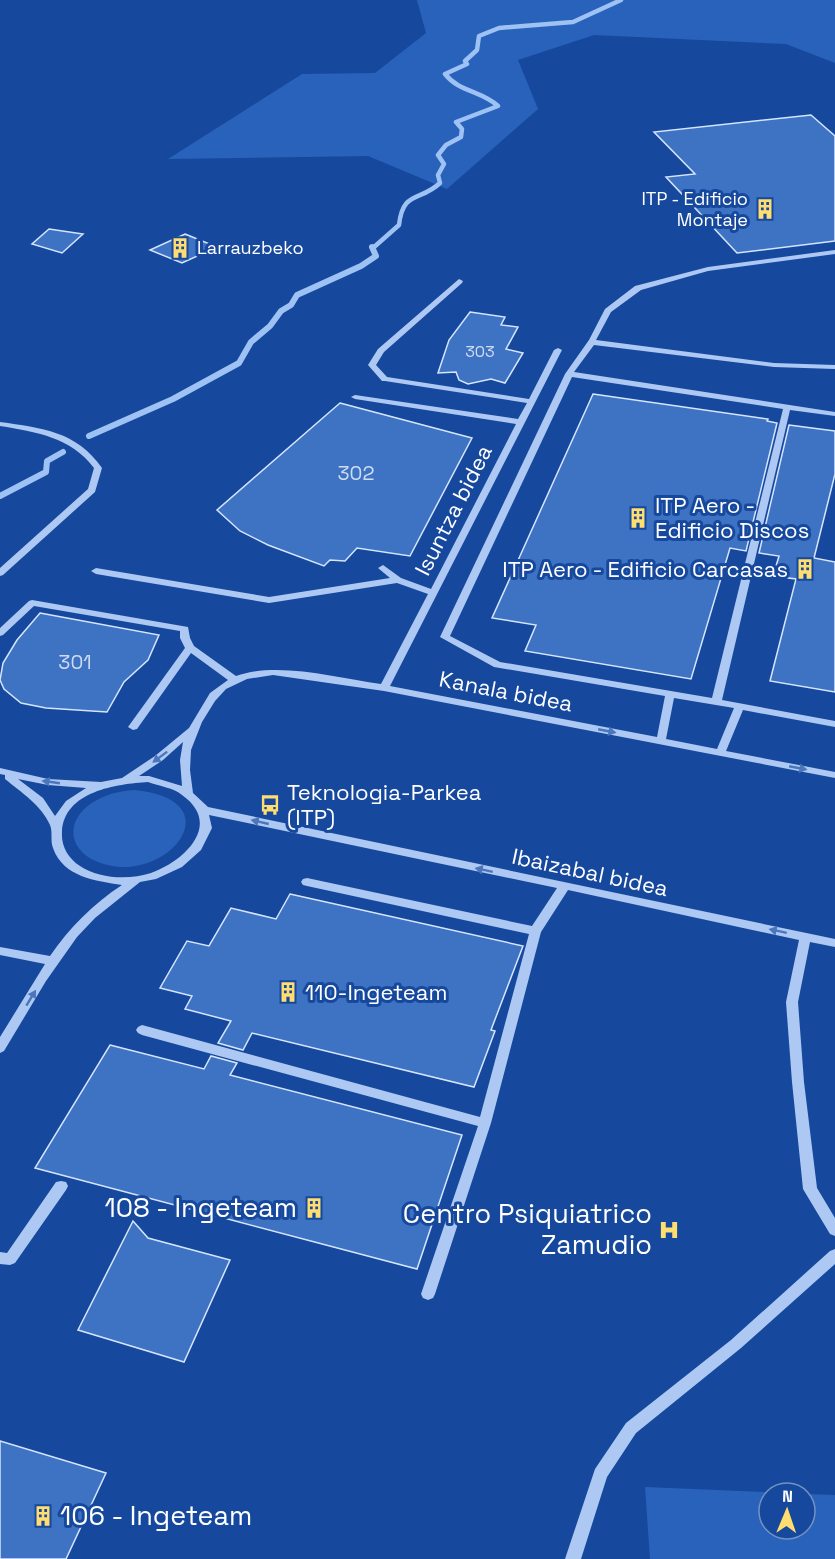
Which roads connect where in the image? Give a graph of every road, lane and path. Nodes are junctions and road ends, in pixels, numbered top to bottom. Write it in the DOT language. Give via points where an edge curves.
graph roads {
  1 [pos="835,252"];
  2 [pos="459,280"];
  3 [pos="591,342"];
  4 [pos="558,350"];
  5 [pos="835,367"];
  6 [pos="569,374"];
  7 [pos="356,397"];
  8 [pos="529,401"];
  9 [pos="787,407"];
  10 [pos="835,414"];
  11 [pos="519,422"];
  12 [pos="0,424"];
  13 [pos="383,568"];
  14 [pos="96,571"];
  15 [pos="0,573"];
  16 [pos="398,580"];
  17 [pos="431,592"];
  18 [pos="0,633"];
  19 [pos="190,648"];
  20 [pos="234,680"];
  21 [pos="384,688"];
  22 [pos="670,694"];
  23 [pos="717,700"];
  24 [pos="740,706"];
  25 [pos="835,724"];
  26 [pos="133,727"];
  27 [pos="192,729"];
  28 [pos="661,741"];
  29 [pos="720,753"];
  30 [pos="0,772"];
  31 [pos="835,775"];
  32 [pos="125,780"];
  33 [pos="103,785"];
  34 [pos="188,792"];
  35 [pos="205,810"];
  36 [pos="56,826"];
  37 [pos="138,880"];
  38 [pos="307,882"];
  39 [pos="564,887"];
  40 [pos="535,932"];
  41 [pos="805,936"];
  42 [pos="835,943"];
  43 [pos="0,951"];
  44 [pos="53,961"];
  45 [pos="142,1030"];
  46 [pos="0,1048"];
  47 [pos="485,1123"];
  48 [pos="61,1186"];
  49 [pos="835,1230"];
  50 [pos="835,1255"];
  51 [pos="0,1258"];
  52 [pos="428,1294"];
  53 [pos="573,1559"];
  1 -- 3 [label="street" via="708,269 638,288 608,311"];
  2 -- 8 [label="street" via="381,351 372,365 385,379"];
  3 -- 5 [label="street" via="774,365"];
  3 -- 6 [label="street"];
  4 -- 8 [label="street, Isuntza bidea"];
  6 -- 9 [label="street"];
  6 -- 22 [label="street" via="445,637 497,665"];
  7 -- 11 [label="street"];
  8 -- 11 [label="street, Isuntza bidea"];
  9 -- 10 [label="street"];
  9 -- 23 [label="street"];
  11 -- 17 [label="street, Isuntza bidea"];
  12 -- 15 [label="street" via="64,438 78,446 98,468 92,490"];
  13 -- 16 [label="street"];
  14 -- 16 [label="street" via="269,600"];
  16 -- 17 [label="street"];
  17 -- 21 [label="street, Isuntza bidea"];
  18 -- 19 [label="street" via="32,603 185,629"];
  19 -- 20 [label="street"];
  19 -- 26 [label="street"];
  20 -- 21 [label="street, Kanala bidea" via="281,672"];
  20 -- 27 [label="street, Kanala bidea" via="214,694"];
  21 -- 28 [label="street, Kanala bidea, one-way"];
  22 -- 23 [label="street"];
  22 -- 28 [label="street"];
  23 -- 24 [label="street"];
  24 -- 25 [label="street"];
  24 -- 29 [label="street"];
  27 -- 32 [label="street, Kanala bidea, one-way" via="159,758"];
  27 -- 34 [label="street, Kanala bidea" via="183,764"];
  28 -- 29 [label="street, Kanala bidea"];
  29 -- 31 [label="street, Kanala bidea, one-way"];
  33 -- 30 [label="street, one-way" via="48,782"];
  30 -- 36 [label="street" via="27,788"];
  32 -- 33 [label="street"];
  32 -- 34 [label="street" via="170,783"];
  33 -- 36 [label="street" via="81,795 65,809"];
  34 -- 35 [label="street"];
  35 -- 37 [label="street" via="207,828 200,845 186,861 164,873"];
  39 -- 35 [label="street, Ibaizabal bidea, one-way"];
  36 -- 37 [label="street" via="55,841 61,856 73,867 102,878"];
  37 -- 44 [label="street" via="84,918"];
  38 -- 40 [label="street"];
  39 -- 40 [label="street"];
  41 -- 39 [label="street, Ibaizabal bidea, one-way"];
  40 -- 47 [label="street"];
  41 -- 42 [label="street, Ibaizabal bidea"];
  41 -- 49 [label="street" via="792,1002 798,1082 810,1189"];
  43 -- 44 [label="street"];
  46 -- 44 [label="street, one-way"];
  45 -- 47 [label="street"];
  47 -- 52 [label="street"];
  48 -- 51 [label="street" via="10,1259"];
  50 -- 53 [label="street" via="736,1344 631,1428 600,1474"];
}
